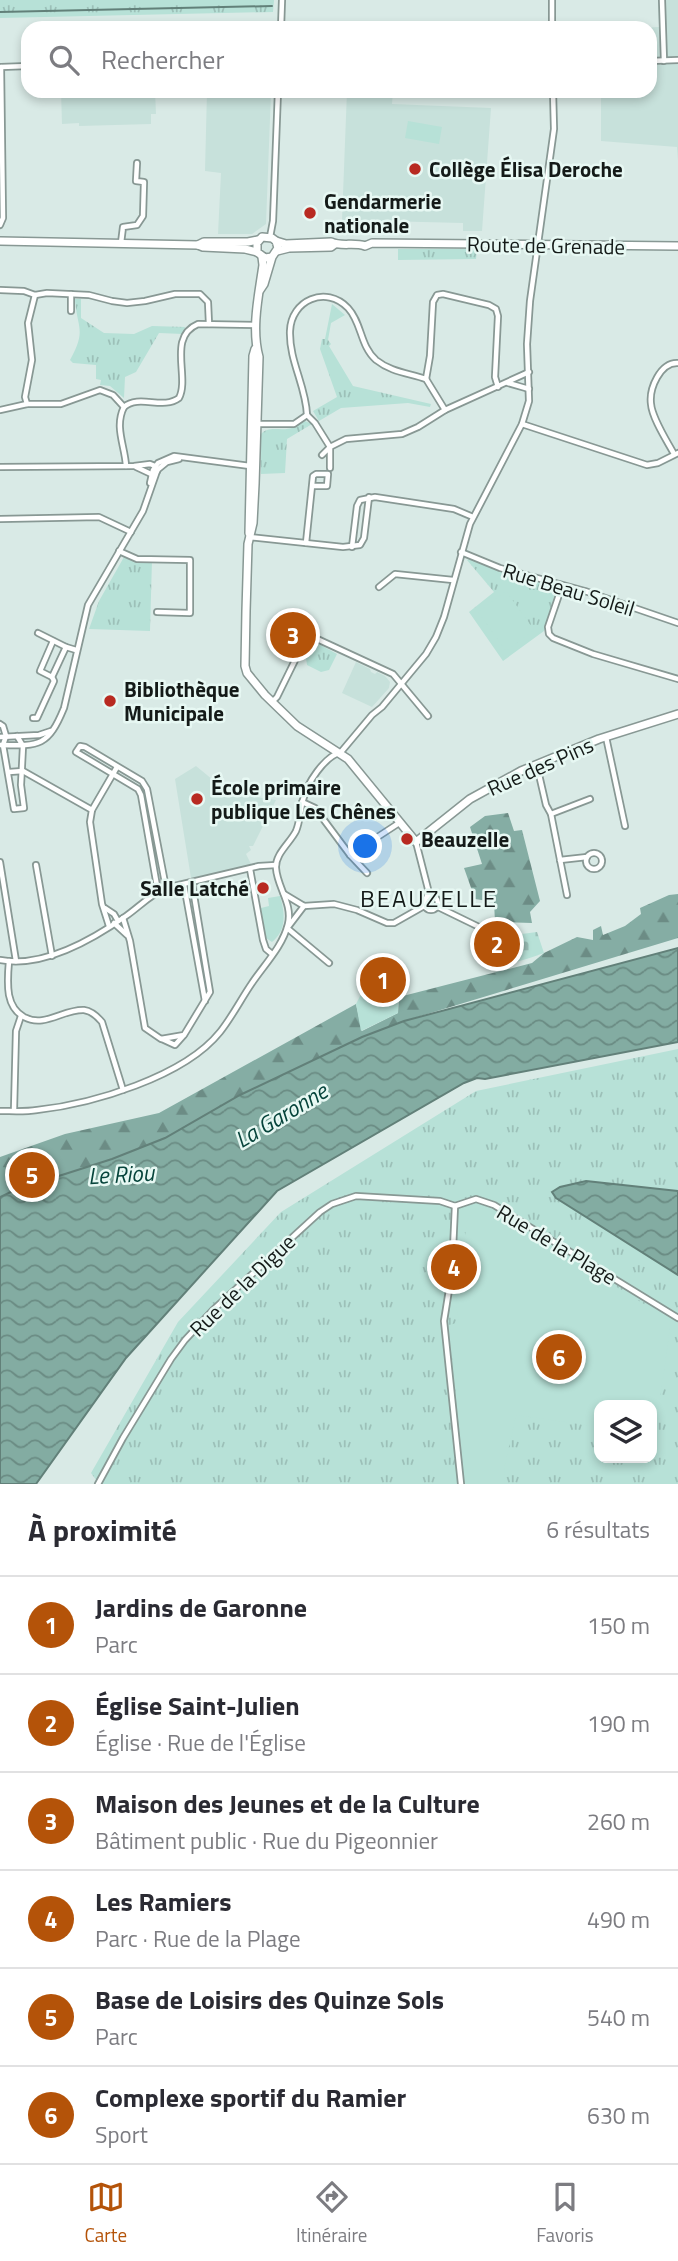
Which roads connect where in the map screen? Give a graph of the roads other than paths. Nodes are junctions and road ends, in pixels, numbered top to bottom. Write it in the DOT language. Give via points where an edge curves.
graph roads {
  1 [pos="282,0"];
  2 [pos="552,0"];
  3 [pos="662,0"];
  4 [pos="281,21"];
  5 [pos="552,21"];
  6 [pos="678,60"];
  7 [pos="657,61"];
  8 [pos="664,61"];
  9 [pos="21,66"];
  10 [pos="1,67"];
  11 [pos="278,98"];
  12 [pos="554,98"];
  13 [pos="137,163"];
  14 [pos="0,225"];
  15 [pos="273,239"];
  16 [pos="258,240"];
  17 [pos="0,241"];
  18 [pos="121,243"];
  19 [pos="335,244"];
  20 [pos="198,245"];
  21 [pos="537,245"];
  22 [pos="678,246"];
  23 [pos="274,254"];
  24 [pos="259,255"];
  25 [pos="260,289"];
  26 [pos="0,290"];
  27 [pos="71,294"];
  28 [pos="35,295"];
  29 [pos="71,311"];
  30 [pos="209,324"];
  31 [pos="257,325"];
  32 [pos="678,363"];
  33 [pos="529,372"];
  34 [pos="426,379"];
  35 [pos="507,383"];
  36 [pos="498,387"];
  37 [pos="529,388"];
  38 [pos="27,404"];
  39 [pos="124,407"];
  40 [pos="0,410"];
  41 [pos="445,410"];
  42 [pos="307,415"];
  43 [pos="256,424"];
  44 [pos="522,424"];
  45 [pos="330,447"];
  46 [pos="676,453"];
  47 [pos="322,455"];
  48 [pos="134,466"];
  49 [pos="253,466"];
  50 [pos="0,467"];
  51 [pos="126,467"];
  52 [pos="330,468"];
  53 [pos="156,469"];
  54 [pos="151,474"];
  55 [pos="313,486"];
  56 [pos="149,491"];
  57 [pos="369,497"];
  58 [pos="472,517"];
  59 [pos="0,519"];
  60 [pos="131,532"];
  61 [pos="249,537"];
  62 [pos="306,543"];
  63 [pos="352,547"];
  64 [pos="119,551"];
  65 [pos="461,552"];
  66 [pos="453,580"];
  67 [pos="562,586"];
  68 [pos="379,587"];
  69 [pos="157,612"];
  70 [pos="678,624"];
  71 [pos="38,633"];
  72 [pos="53,641"];
  73 [pos="66,647"];
  74 [pos="76,650"];
  75 [pos="52,677"];
  76 [pos="678,679"];
  77 [pos="402,683"];
  78 [pos="272,702"];
  79 [pos="678,714"];
  80 [pos="428,716"];
  81 [pos="33,718"];
  82 [pos="0,724"];
  83 [pos="52,731"];
  84 [pos="3,736"];
  85 [pos="16,736"];
  86 [pos="606,737"];
  87 [pos="2,745"];
  88 [pos="23,746"];
  89 [pos="338,752"];
  90 [pos="537,766"];
  91 [pos="117,767"];
  92 [pos="23,771"];
  93 [pos="9,772"];
  94 [pos="113,773"];
  95 [pos="590,799"];
  96 [pos="302,802"];
  97 [pos="92,810"];
  98 [pos="551,814"];
  99 [pos="400,822"];
  100 [pos="625,826"];
  101 [pos="156,836"];
  102 [pos="148,837"];
  103 [pos="415,842"];
  104 [pos="350,855"];
  105 [pos="587,857"];
  106 [pos="560,860"];
  107 [pos="0,862"];
  108 [pos="36,865"];
  109 [pos="276,865"];
  110 [pos="250,869"];
  111 [pos="367,873"];
  112 [pos="192,883"];
  113 [pos="184,885"];
  114 [pos="166,888"];
  115 [pos="158,892"];
  116 [pos="284,894"];
  117 [pos="567,895"];
  118 [pos="427,897"];
  119 [pos="304,906"];
  120 [pos="424,906"];
  121 [pos="438,907"];
  122 [pos="104,908"];
  123 [pos="116,922"];
  124 [pos="287,928"];
  125 [pos="128,936"];
  126 [pos="272,954"];
  127 [pos="485,955"];
  128 [pos="52,956"];
  129 [pos="0,960"];
  130 [pos="9,961"];
  131 [pos="16,961"];
  132 [pos="330,963"];
  133 [pos="205,1002"];
  134 [pos="21,1016"];
  135 [pos="184,1035"];
  136 [pos="161,1039"];
  137 [pos="123,1090"];
  138 [pos="14,1110"];
  139 [pos="0,1111"];
  140 [pos="455,1206"];
  141 [pos="678,1318"];
  142 [pos="98,1484"];
  143 [pos="461,1484"];
  1 -- 4 [label="street"];
  2 -- 5 [label="street"];
  3 -- 8 [label="street"];
  6 -- 8 [label="street"];
  7 -- 8 [label="street"];
  9 -- 10 [label="street"];
  10 -- 14 [label="street"];
  11 -- 15 [label="street"];
  12 -- 21 [label="street" via="554,129"];
  13 -- 18 [label="street" via="136,181 144,182 143,216 137,225 122,226"];
  15 -- 16 [label="street"];
  15 -- 19 [label="street, Route de Grenade"];
  15 -- 23 [label="street"];
  16 -- 20 [label="street"];
  16 -- 24 [label="street"];
  17 -- 18 [label="street"];
  18 -- 20 [label="street"];
  19 -- 21 [label="street, Route de Grenade"];
  19 -- 23 [label="street, Route de Grenade" via="286,248"];
  20 -- 24 [label="street" via="245,249"];
  21 -- 22 [label="street, Route de Grenade"];
  21 -- 33 [label="street" via="527,344"];
  23 -- 24 [label="street"];
  23 -- 25 [label="street"];
  24 -- 25 [label="street"];
  25 -- 31 [label="street"];
  26 -- 28 [label="street"];
  27 -- 28 [label="street"];
  27 -- 29 [label="street"];
  27 -- 30 [label="street" via="127,303 175,294 200,295 208,302"];
  28 -- 38 [label="street" via="28,323 32,360"];
  30 -- 31 [label="street"];
  30 -- 39 [label="street" via="198,324 186,332 179,398"];
  31 -- 43 [label="street" via="253,356"];
  32 -- 46 [label="street" via="671,363 658,375 651,404"];
  33 -- 35 [label="street"];
  33 -- 37 [label="street"];
  34 -- 36 [label="street" via="433,302 443,294 496,309"];
  34 -- 41 [label="street"];
  34 -- 42 [label="street" via="396,372 377,361 349,310 334,299 316,296 298,307 290,322 293,360"];
  35 -- 36 [label="street"];
  35 -- 37 [label="street"];
  36 -- 41 [label="street"];
  37 -- 44 [label="street"];
  38 -- 39 [label="street" via="61,404 100,390 111,393"];
  38 -- 40 [label="street"];
  39 -- 51 [label="street" via="120,430"];
  41 -- 45 [label="street" via="402,434 346,439"];
  42 -- 43 [label="street" via="294,424"];
  42 -- 45 [label="street"];
  43 -- 49 [label="street"];
  44 -- 46 [label="street" via="646,465"];
  44 -- 58 [label="street"];
  45 -- 47 [label="street"];
  45 -- 52 [label="street"];
  48 -- 51 [label="street"];
  48 -- 53 [label="street" via="150,464"];
  48 -- 54 [label="street"];
  49 -- 53 [label="street" via="168,457"];
  49 -- 61 [label="street"];
  50 -- 51 [label="street"];
  53 -- 54 [label="street"];
  53 -- 56 [label="street"];
  54 -- 56 [label="street"];
  55 -- 62 [label="street"];
  56 -- 60 [label="street"];
  57 -- 58 [label="street" via="454,509"];
  57 -- 63 [label="street" via="357,506"];
  57 -- 63 [label="street" via="364,538"];
  58 -- 65 [label="street"];
  59 -- 60 [label="street" via="99,517"];
  60 -- 64 [label="street"];
  61 -- 62 [label="street"];
  61 -- 78 [label="street" via="245,666 251,680"];
  62 -- 63 [label="street"];
  64 -- 69 [label="street" via="137,559 190,560 190,613"];
  64 -- 74 [label="street" via="92,596"];
  65 -- 66 [label="street"];
  65 -- 67 [label="street, Rue Beau Soleil"];
  66 -- 68 [label="street" via="395,574"];
  66 -- 77 [label="street" via="436,637"];
  67 -- 70 [label="street, Rue Beau Soleil"];
  67 -- 76 [label="street" via="548,627 553,638"];
  71 -- 72 [label="street"];
  72 -- 73 [label="street"];
  72 -- 75 [label="street" via="40,671"];
  73 -- 74 [label="street"];
  73 -- 75 [label="street"];
  74 -- 83 [label="street" via="64,708"];
  75 -- 81 [label="street" via="37,718"];
  77 -- 78 [label="street" via="341,648 310,638"];
  77 -- 80 [label="street"];
  77 -- 89 [label="street"];
  78 -- 89 [label="street" via="297,726"];
  79 -- 86 [label="street, Rue des Pins"];
  82 -- 84 [label="street"];
  83 -- 85 [label="street"];
  83 -- 88 [label="street" via="39,744"];
  84 -- 85 [label="street"];
  84 -- 87 [label="street"];
  85 -- 88 [label="street"];
  86 -- 90 [label="street, Rue des Pins"];
  86 -- 100 [label="street"];
  87 -- 88 [label="street"];
  87 -- 93 [label="street"];
  88 -- 92 [label="street"];
  89 -- 96 [label="street" via="312,780"];
  89 -- 99 [label="street" via="357,768"];
  90 -- 98 [label="street"];
  90 -- 103 [label="street, Rue des Pins" via="483,791"];
  91 -- 94 [label="street"];
  91 -- 94 [label="street" via="85,747 76,752"];
  91 -- 101 [label="street" via="147,789"];
  92 -- 93 [label="street"];
  92 -- 93 [label="street" via="24,808 14,809"];
  92 -- 97 [label="street"];
  94 -- 97 [label="street"];
  94 -- 102 [label="street" via="138,789"];
  95 -- 98 [label="street"];
  96 -- 104 [label="street" via="315,808"];
  96 -- 109 [label="street" via="297,829"];
  97 -- 122 [label="street"];
  98 -- 106 [label="street"];
  99 -- 103 [label="street"];
  99 -- 104 [label="street"];
  101 -- 102 [label="street"];
  101 -- 114 [label="street"];
  102 -- 115 [label="street"];
  103 -- 118 [label="street"];
  104 -- 111 [label="street"];
  105 -- 106 [label="street"];
  106 -- 117 [label="street"];
  107 -- 131 [label="street"];
  108 -- 128 [label="street"];
  109 -- 110 [label="street"];
  109 -- 116 [label="street"];
  110 -- 112 [label="street"];
  110 -- 126 [label="street" via="263,940"];
  112 -- 113 [label="street"];
  112 -- 133 [label="street" via="210,992"];
  113 -- 114 [label="street"];
  113 -- 133 [label="street"];
  114 -- 115 [label="street"];
  115 -- 123 [label="street"];
  116 -- 119 [label="street"];
  116 -- 124 [label="street"];
  118 -- 120 [label="street"];
  118 -- 121 [label="street" via="436,898"];
  119 -- 120 [label="street" via="334,904 394,923"];
  119 -- 124 [label="street"];
  120 -- 121 [label="street" via="431,911"];
  121 -- 127 [label="street" via="478,926"];
  122 -- 123 [label="street"];
  122 -- 123 [label="street" via="114,914"];
  123 -- 125 [label="street"];
  123 -- 125 [label="street" via="127,927"];
  123 -- 128 [label="street"];
  124 -- 126 [label="street"];
  124 -- 132 [label="street"];
  125 -- 136 [label="street" via="145,1028"];
  126 -- 137 [label="street" via="219,1033 176,1066"];
  128 -- 131 [label="street"];
  129 -- 130 [label="street"];
  130 -- 131 [label="street"];
  130 -- 134 [label="street" via="9,998"];
  133 -- 135 [label="street"];
  134 -- 137 [label="street" via="42,1021 84,1010 98,1017"];
  134 -- 138 [label="street" via="16,1031"];
  135 -- 136 [label="street"];
  135 -- 136 [label="street" via="175,1045"];
  137 -- 138 [label="street" via="36,1111"];
  138 -- 139 [label="street"];
  140 -- 141 [label="street, Rue de la Plage" via="476,1199 494,1205"];
  140 -- 142 [label="street, Rue de la Digue" via="440,1200 356,1196 320,1212 185,1340"];
  140 -- 143 [label="street" via="444,1321"];
}
